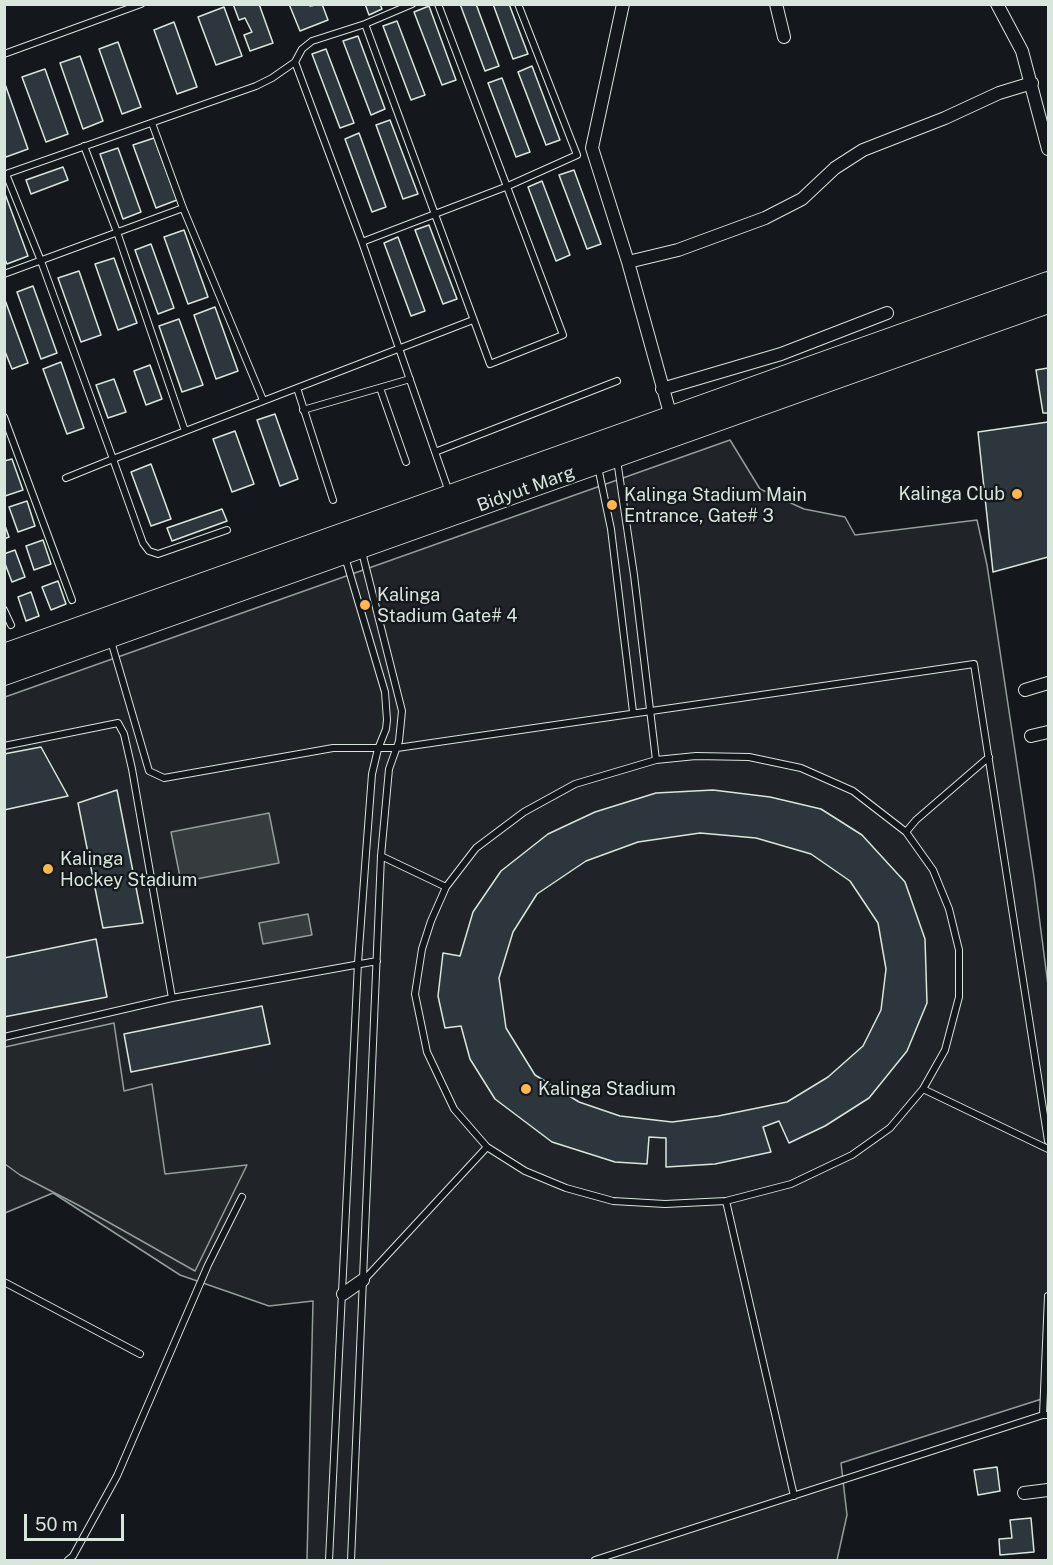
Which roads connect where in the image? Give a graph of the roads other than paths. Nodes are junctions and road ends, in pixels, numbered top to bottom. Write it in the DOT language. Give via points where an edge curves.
graph roads {
  1 [pos="141,4"];
  2 [pos="412,4"];
  3 [pos="438,4"];
  4 [pos="518,4"];
  5 [pos="623,4"];
  6 [pos="776,4"];
  7 [pos="997,4"];
  8 [pos="365,24"];
  9 [pos="784,37"];
  10 [pos="4,54"];
  11 [pos="295,62"];
  12 [pos="1032,83"];
  13 [pos="152,123"];
  14 [pos="84,146"];
  15 [pos="1048,149"];
  16 [pos="5,175"];
  17 [pos="508,186"];
  18 [pos="183,208"];
  19 [pos="435,214"];
  20 [pos="117,232"];
  21 [pos="362,242"];
  22 [pos="41,261"];
  23 [pos="628,262"];
  24 [pos="4,274"];
  25 [pos="1048,282"];
  26 [pos="1048,303"];
  27 [pos="887,313"];
  28 [pos="473,320"];
  29 [pos="400,349"];
  30 [pos="410,379"];
  31 [pos="616,381"];
  32 [pos="297,387"];
  33 [pos="380,388"];
  34 [pos="662,389"];
  35 [pos="263,400"];
  36 [pos="303,410"];
  37 [pos="4,417"];
  38 [pos="671,417"];
  39 [pos="185,431"];
  40 [pos="435,452"];
  41 [pos="113,459"];
  42 [pos="607,460"];
  43 [pos="406,462"];
  44 [pos="66,477"];
  45 [pos="450,495"];
  46 [pos="333,500"];
  47 [pos="227,530"];
  48 [pos="352,551"];
  49 [pos="72,600"];
  50 [pos="4,610"];
  51 [pos="10,625"];
  52 [pos="111,637"];
  53 [pos="4,654"];
  54 [pos="4,675"];
  55 [pos="1048,683"];
  56 [pos="1025,690"];
  57 [pos="649,711"];
  58 [pos="633,712"];
  59 [pos="1048,732"];
  60 [pos="1031,736"];
  61 [pos="4,746"];
  62 [pos="398,748"];
  63 [pos="378,749"];
  64 [pos="989,757"];
  65 [pos="656,760"];
  66 [pos="906,832"];
  67 [pos="381,856"];
  68 [pos="446,886"];
  69 [pos="377,960"];
  70 [pos="358,963"];
  71 [pos="172,998"];
  72 [pos="4,1037"];
  73 [pos="923,1089"];
  74 [pos="1048,1141"];
  75 [pos="487,1148"];
  76 [pos="1048,1149"];
  77 [pos="242,1197"];
  78 [pos="726,1201"];
  79 [pos="363,1280"];
  80 [pos="4,1282"];
  81 [pos="343,1294"];
  82 [pos="1048,1296"];
  83 [pos="140,1354"];
  84 [pos="1046,1415"];
  85 [pos="1048,1490"];
  86 [pos="1024,1493"];
  87 [pos="794,1496"];
  88 [pos="68,1560"];
  89 [pos="329,1560"];
  90 [pos="351,1560"];
  91 [pos="595,1560"];
  1 -- 10 [label="lane"];
  2 -- 8 [label="lane"];
  3 -- 17 [label="lane"];
  4 -- 17 [label="lane" via="577,155"];
  5 -- 23 [label="street" via="592,148"];
  6 -- 9 [label="street"];
  7 -- 12 [label="street" via="1022,51"];
  8 -- 11 [label="lane" via="312,41"];
  8 -- 19 [label="lane"];
  11 -- 13 [label="lane" via="256,86"];
  11 -- 21 [label="lane"];
  12 -- 15 [label="street"];
  12 -- 23 [label="street" via="862,150 835,168 802,199 773,215 678,250"];
  13 -- 14 [label="lane"];
  13 -- 18 [label="lane"];
  14 -- 16 [label="lane"];
  14 -- 20 [label="lane"];
  16 -- 22 [label="lane"];
  17 -- 19 [label="lane"];
  17 -- 28 [label="lane" via="563,335 490,364"];
  18 -- 20 [label="lane"];
  18 -- 35 [label="lane"];
  19 -- 21 [label="lane"];
  19 -- 28 [label="lane"];
  20 -- 22 [label="lane"];
  20 -- 39 [label="lane"];
  21 -- 29 [label="lane"];
  22 -- 24 [label="lane"];
  22 -- 41 [label="lane"];
  23 -- 34 [label="street"];
  25 -- 38 [label="main road, Bidyut Marg"];
  26 -- 42 [label="main road, Bidyut Marg"];
  27 -- 34 [label="street" via="781,354"];
  28 -- 29 [label="lane"];
  29 -- 30 [label="lane"];
  29 -- 32 [label="lane"];
  30 -- 33 [label="lane"];
  30 -- 40 [label="lane"];
  31 -- 40 [label="lane"];
  32 -- 35 [label="lane"];
  32 -- 36 [label="lane"];
  33 -- 36 [label="lane"];
  33 -- 43 [label="lane"];
  34 -- 38 [label="street"];
  35 -- 39 [label="lane"];
  36 -- 46 [label="lane"];
  37 -- 49 [label="lane"];
  38 -- 45 [label="main road, Bidyut Marg"];
  39 -- 41 [label="lane"];
  40 -- 45 [label="lane"];
  41 -- 44 [label="lane"];
  41 -- 47 [label="lane" via="149,551 158,555"];
  42 -- 48 [label="main road, Bidyut Marg"];
  42 -- 57 [label="lane" via="634,575"];
  42 -- 58 [label="lane" via="611,529"];
  45 -- 53 [label="main road, Bidyut Marg"];
  48 -- 52 [label="main road, Bidyut Marg"];
  48 -- 62 [label="lane" via="402,711"];
  48 -- 63 [label="lane" via="385,692 386,729"];
  50 -- 51 [label="lane"];
  52 -- 54 [label="main road, Bidyut Marg"];
  52 -- 63 [label="lane" via="149,771 164,778 333,748"];
  55 -- 56 [label="street"];
  57 -- 58 [label="lane"];
  57 -- 64 [label="lane" via="974,664"];
  57 -- 65 [label="lane"];
  58 -- 62 [label="lane"];
  59 -- 60 [label="street"];
  61 -- 71 [label="lane" via="118,723 132,769"];
  62 -- 63 [label="lane"];
  62 -- 67 [label="lane" via="389,769"];
  63 -- 70 [label="lane" via="372,774"];
  64 -- 66 [label="lane"];
  64 -- 74 [label="lane"];
  65 -- 66 [label="lane" via="748,757 801,768 853,790"];
  65 -- 68 [label="lane" via="575,784 524,812 476,848"];
  66 -- 73 [label="lane" via="933,870 949,909 959,950 959,997 945,1050"];
  67 -- 68 [label="lane"];
  67 -- 69 [label="lane"];
  68 -- 75 [label="lane" via="422,950 415,994 431,1062 454,1109"];
  69 -- 70 [label="lane"];
  69 -- 79 [label="lane"];
  70 -- 71 [label="lane"];
  70 -- 81 [label="lane"];
  71 -- 72 [label="lane"];
  73 -- 76 [label="lane"];
  73 -- 78 [label="lane" via="890,1128 852,1155 790,1184"];
  75 -- 78 [label="lane" via="525,1171 613,1201"];
  75 -- 79 [label="lane"];
  77 -- 88 [label="lane" via="208,1265 117,1476"];
  78 -- 87 [label="lane"];
  79 -- 81 [label="street"];
  79 -- 90 [label="lane"];
  80 -- 83 [label="lane"];
  81 -- 89 [label="lane"];
  82 -- 84 [label="lane"];
  84 -- 87 [label="lane"];
  85 -- 86 [label="street"];
  87 -- 91 [label="lane"];
}
